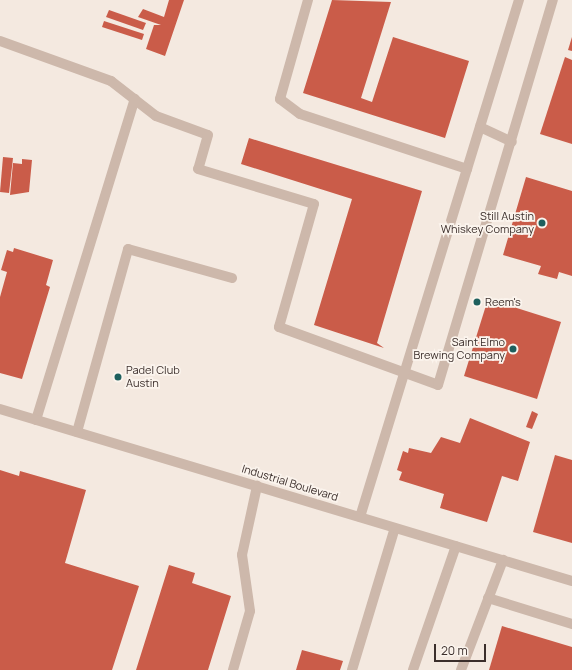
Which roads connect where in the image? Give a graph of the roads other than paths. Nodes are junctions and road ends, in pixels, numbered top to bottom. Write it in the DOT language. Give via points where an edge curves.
graph roads {
  1 [pos="308,0"];
  2 [pos="519,0"];
  3 [pos="553,0"];
  4 [pos="0,41"];
  5 [pos="135,99"];
  6 [pos="480,127"];
  7 [pos="512,142"];
  8 [pos="467,169"];
  9 [pos="232,278"];
  10 [pos="404,373"];
  11 [pos="0,409"];
  12 [pos="36,420"];
  13 [pos="77,432"];
  14 [pos="257,486"];
  15 [pos="360,517"];
  16 [pos="395,528"];
  17 [pos="456,546"];
  18 [pos="503,560"];
  19 [pos="572,581"];
  20 [pos="488,598"];
  21 [pos="572,624"];
  22 [pos="233,670"];
  23 [pos="352,670"];
  24 [pos="413,670"];
  25 [pos="461,670"];
  1 -- 8 [label="street" via="280,99 300,114"];
  2 -- 6 [label="street"];
  3 -- 7 [label="street"];
  4 -- 5 [label="street" via="111,81"];
  5 -- 10 [label="street" via="156,116 208,135 198,169 314,204 279,327"];
  5 -- 12 [label="street"];
  6 -- 7 [label="street"];
  6 -- 8 [label="street"];
  7 -- 10 [label="street" via="438,385"];
  8 -- 10 [label="street"];
  9 -- 13 [label="street" via="128,249"];
  10 -- 15 [label="street"];
  11 -- 12 [label="street, Industrial Boulevard"];
  12 -- 13 [label="street, Industrial Boulevard"];
  13 -- 14 [label="street, Industrial Boulevard"];
  14 -- 15 [label="street, Industrial Boulevard"];
  14 -- 22 [label="street" via="242,555 250,612"];
  15 -- 16 [label="street, Industrial Boulevard"];
  16 -- 17 [label="street, Industrial Boulevard"];
  16 -- 23 [label="street"];
  17 -- 18 [label="street, Industrial Boulevard"];
  17 -- 24 [label="street"];
  18 -- 19 [label="street, Industrial Boulevard"];
  18 -- 20 [label="street"];
  20 -- 21 [label="street"];
  20 -- 25 [label="street"];
}
